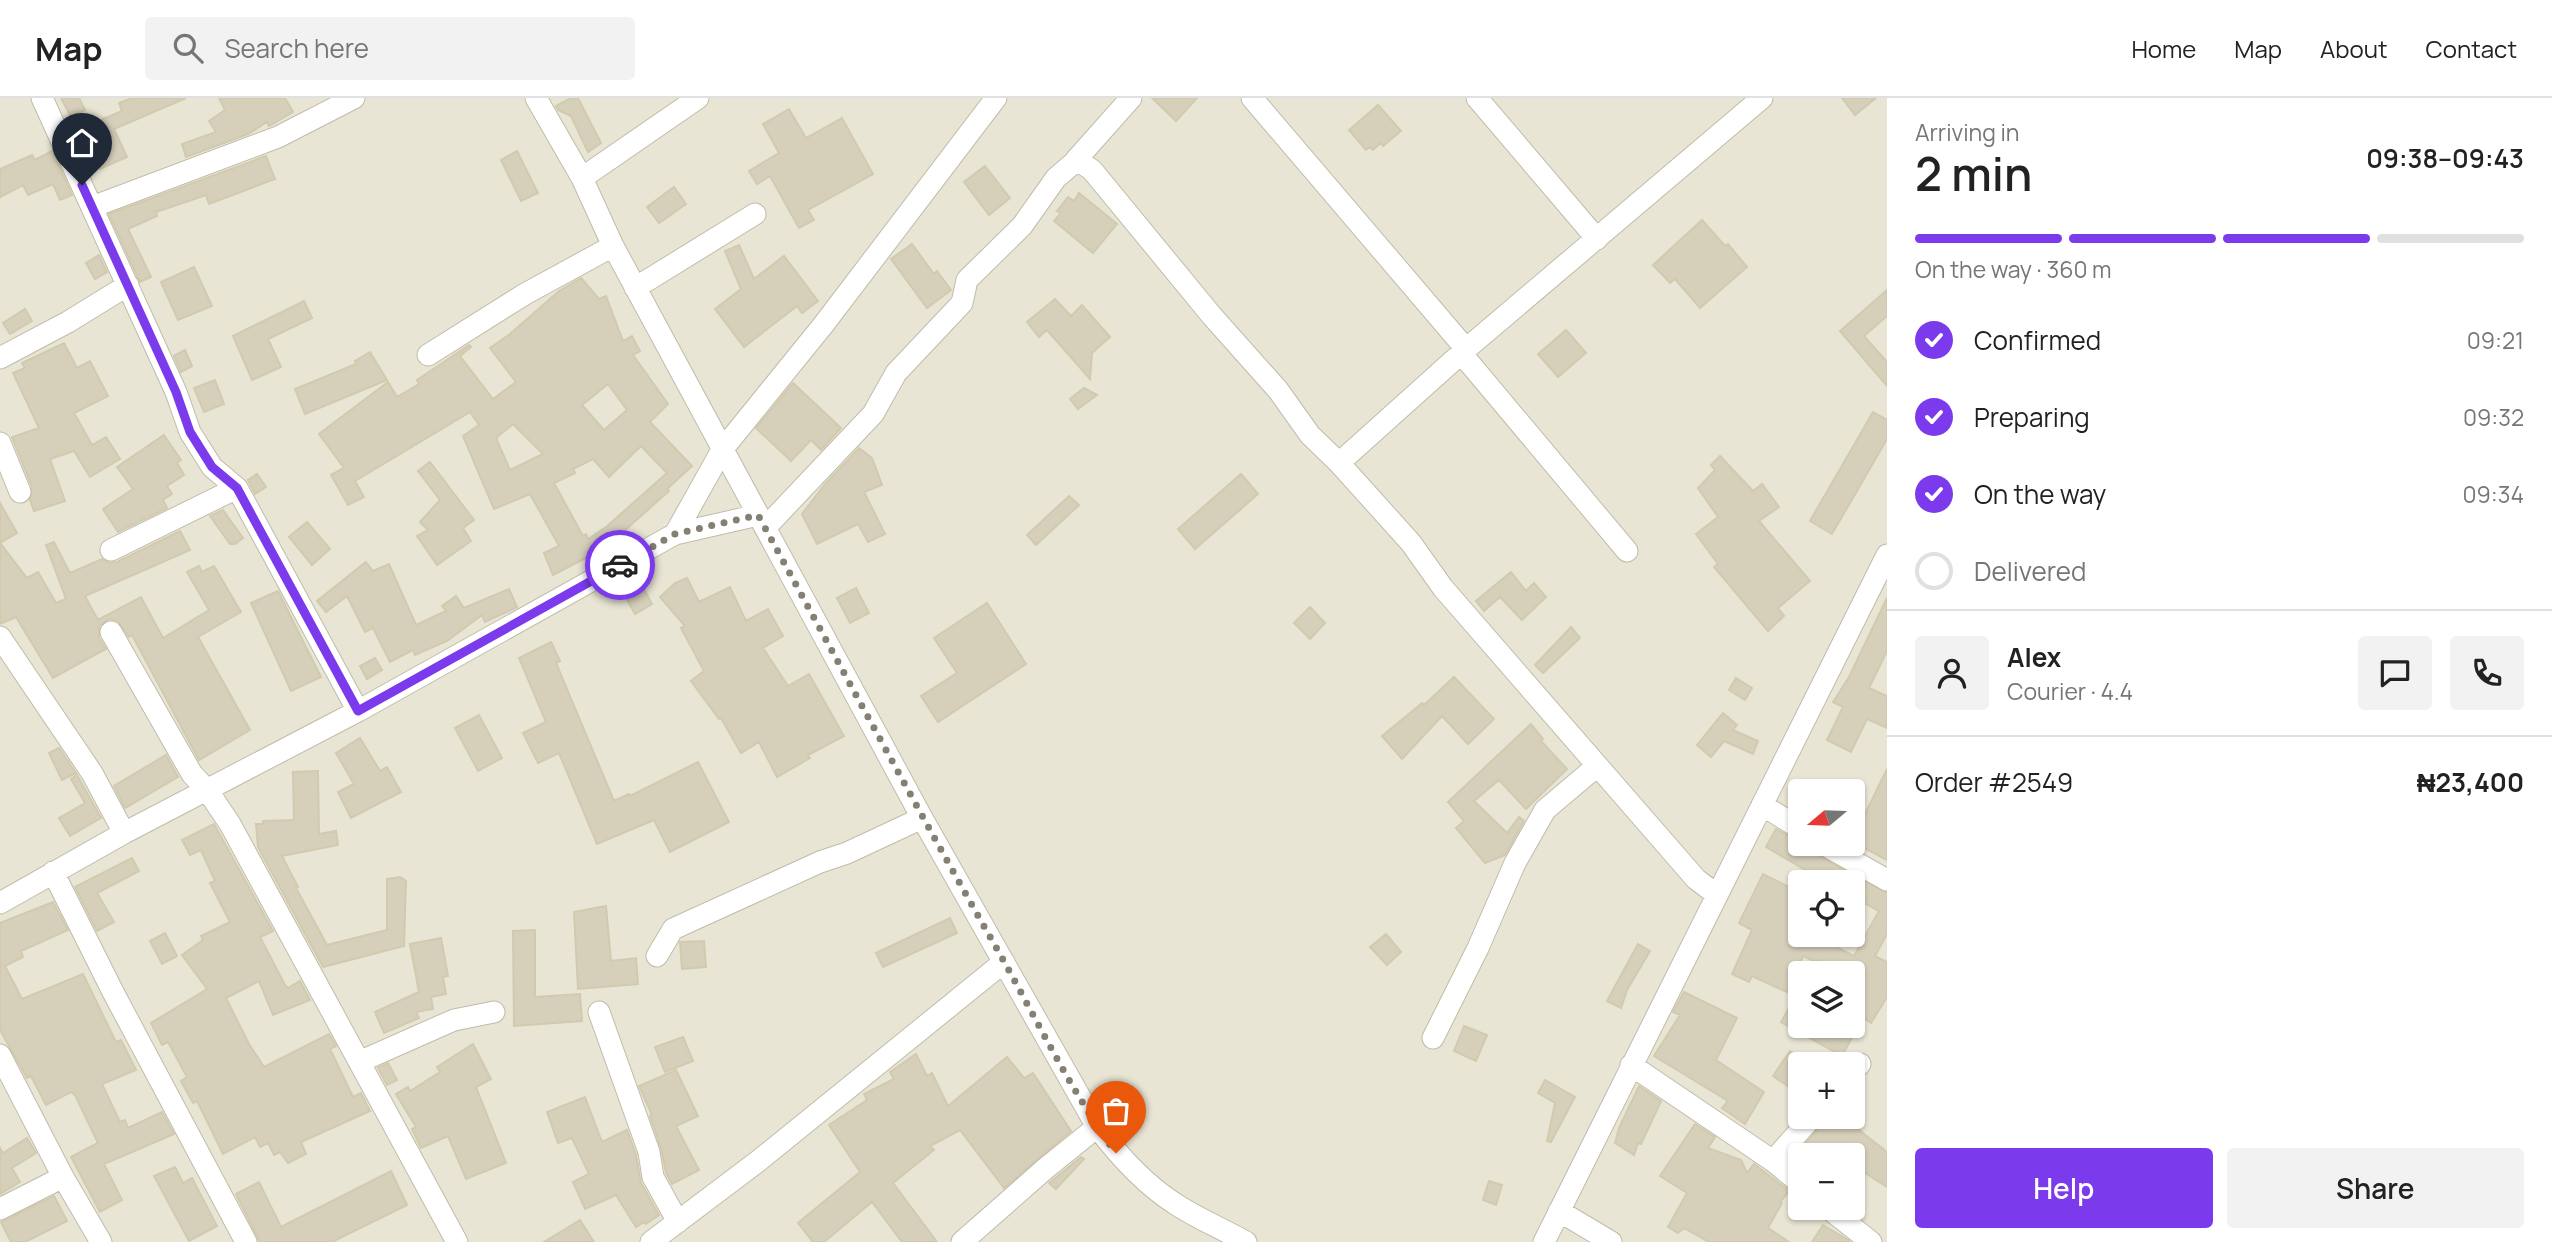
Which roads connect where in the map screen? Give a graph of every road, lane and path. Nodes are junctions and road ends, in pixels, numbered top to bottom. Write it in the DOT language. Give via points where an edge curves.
graph roads {
  1 [pos="42,98"];
  2 [pos="354,98"];
  3 [pos="536,98"];
  4 [pos="698,98"];
  5 [pos="996,98"];
  6 [pos="1131,98"];
  7 [pos="1252,98"];
  8 [pos="1477,98"];
  9 [pos="1762,98"];
  10 [pos="1075,161"];
  11 [pos="582,178"];
  12 [pos="92,207"];
  13 [pos="755,214"];
  14 [pos="1597,239"];
  15 [pos="613,246"];
  16 [pos="128,285"];
  17 [pos="635,288"];
  18 [pos="1464,351"];
  19 [pos="428,355"];
  20 [pos="0,358"];
  21 [pos="0,443"];
  22 [pos="722,450"];
  23 [pos="1339,463"];
  24 [pos="237,488"];
  25 [pos="20,492"];
  26 [pos="762,522"];
  27 [pos="675,534"];
  28 [pos="111,550"];
  29 [pos="1627,551"];
  30 [pos="1887,555"];
  31 [pos="111,632"];
  32 [pos="0,637"];
  33 [pos="358,711"];
  34 [pos="1597,766"];
  35 [pos="207,790"];
  36 [pos="1762,806"];
  37 [pos="922,818"];
  38 [pos="1788,822"];
  39 [pos="124,834"];
  40 [pos="1844,856"];
  41 [pos="53,872"];
  42 [pos="1887,880"];
  43 [pos="1717,895"];
  44 [pos="0,903"];
  45 [pos="657,956"];
  46 [pos="1004,962"];
  47 [pos="494,1012"];
  48 [pos="599,1012"];
  49 [pos="1433,1038"];
  50 [pos="0,1055"];
  51 [pos="359,1062"];
  52 [pos="1631,1065"];
  53 [pos="1097,1127"];
  54 [pos="1801,1129"];
  55 [pos="1773,1161"];
  56 [pos="1788,1173"];
  57 [pos="63,1177"];
  58 [pos="0,1209"];
  59 [pos="1559,1211"];
  60 [pos="1843,1220"];
  61 [pos="678,1222"];
  62 [pos="100,1242"];
  63 [pos="246,1242"];
  64 [pos="457,1242"];
  65 [pos="651,1242"];
  66 [pos="962,1242"];
  67 [pos="1246,1242"];
  68 [pos="1544,1242"];
  69 [pos="1611,1242"];
  70 [pos="1871,1242"];
  1 -- 12 [label="street"];
  2 -- 12 [label="street" via="278,137"];
  3 -- 11 [label="street"];
  4 -- 11 [label="street"];
  5 -- 22 [label="street"];
  6 -- 10 [label="street"];
  7 -- 18 [label="street"];
  8 -- 14 [label="street"];
  9 -- 14 [label="street"];
  10 -- 23 [label="street" via="1092,170 1279,390 1310,435"];
  10 -- 26 [label="street" via="1056,178 1021,226 967,280 961,303 896,373 873,414"];
  11 -- 15 [label="street"];
  12 -- 16 [label="street"];
  13 -- 17 [label="street"];
  14 -- 18 [label="street"];
  15 -- 17 [label="street"];
  15 -- 19 [label="street"];
  16 -- 20 [label="street"];
  16 -- 24 [label="street" via="190,432 212,467"];
  17 -- 22 [label="street"];
  18 -- 23 [label="street"];
  18 -- 29 [label="street"];
  21 -- 25 [label="street"];
  22 -- 26 [label="street"];
  22 -- 27 [label="street"];
  23 -- 34 [label="street"];
  24 -- 28 [label="street"];
  24 -- 33 [label="street"];
  26 -- 27 [label="street"];
  26 -- 37 [label="street"];
  27 -- 33 [label="street"];
  30 -- 36 [label="street"];
  31 -- 35 [label="street" via="192,774"];
  32 -- 39 [label="street" via="92,773"];
  33 -- 35 [label="street"];
  34 -- 43 [label="street" via="1696,879"];
  34 -- 49 [label="street" via="1545,810 1515,863"];
  35 -- 39 [label="street"];
  35 -- 51 [label="street"];
  36 -- 38 [label="street"];
  36 -- 43 [label="street"];
  37 -- 45 [label="street" via="673,929"];
  37 -- 46 [label="street"];
  39 -- 41 [label="street"];
  40 -- 42 [label="street"];
  41 -- 44 [label="street"];
  41 -- 63 [label="street"];
  43 -- 52 [label="street"];
  46 -- 53 [label="street"];
  46 -- 61 [label="street"];
  47 -- 51 [label="street" via="454,1020"];
  48 -- 61 [label="street" via="649,1152 653,1177"];
  50 -- 57 [label="street"];
  51 -- 64 [label="street"];
  52 -- 55 [label="street"];
  52 -- 59 [label="street"];
  53 -- 66 [label="street"];
  53 -- 67 [label="street" via="1131,1168 1174,1204"];
  54 -- 55 [label="street"];
  55 -- 56 [label="street"];
  57 -- 58 [label="street"];
  57 -- 62 [label="street"];
  59 -- 68 [label="street"];
  59 -- 69 [label="street"];
  60 -- 70 [label="street"];
  61 -- 65 [label="street"];
}
